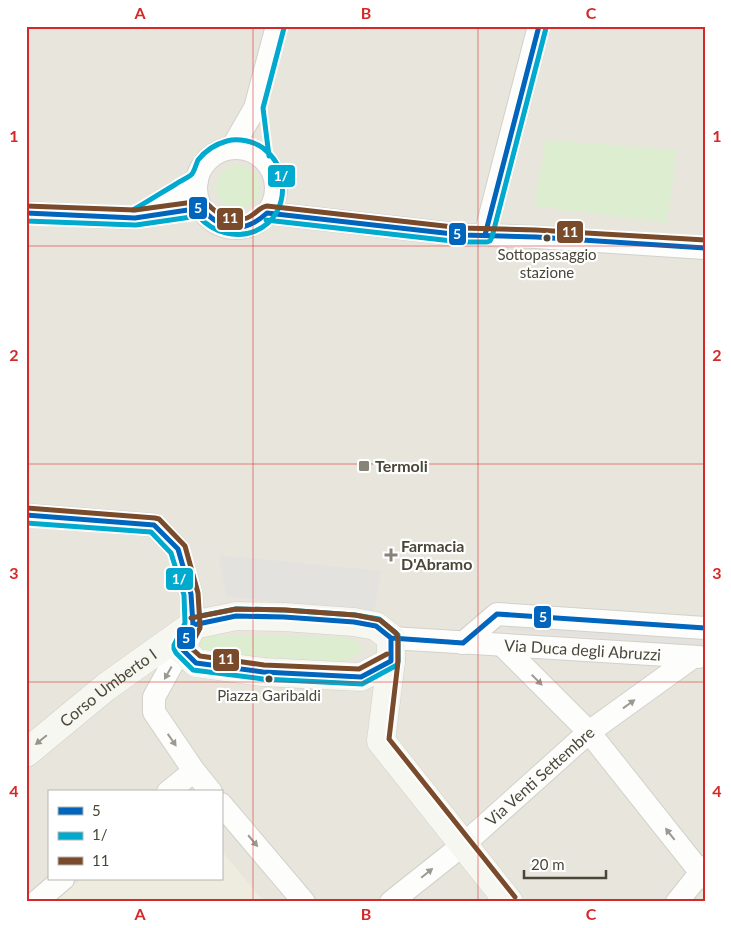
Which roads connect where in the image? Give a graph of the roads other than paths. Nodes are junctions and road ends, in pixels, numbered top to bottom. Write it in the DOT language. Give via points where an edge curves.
graph roads {
  1 [pos="277,26"];
  2 [pos="539,26"];
  3 [pos="255,108"];
  4 [pos="232,148"];
  5 [pos="262,157"];
  6 [pos="197,180"];
  7 [pos="201,208"];
  8 [pos="26,213"];
  9 [pos="267,213"];
  10 [pos="135,218"];
  11 [pos="485,235"];
  12 [pos="705,248"];
  13 [pos="26,515"];
  14 [pos="705,628"];
  15 [pos="187,637"];
  16 [pos="463,642"];
  17 [pos="502,645"];
  18 [pos="391,649"];
  19 [pos="699,657"];
  20 [pos="590,732"];
  21 [pos="26,753"];
  22 [pos="194,771"];
  23 [pos="170,790"];
  24 [pos="209,790"];
  25 [pos="222,805"];
  26 [pos="464,844"];
  27 [pos="703,873"];
  28 [pos="62,880"];
  29 [pos="36,902"];
  30 [pos="304,902"];
  31 [pos="391,902"];
  32 [pos="509,902"];
  33 [pos="676,902"];
  1 -- 3 [label="street"];
  2 -- 11 [label="street"];
  3 -- 4 [label="street"];
  3 -- 5 [label="street"];
  4 -- 5 [label="street" via="248,149"];
  4 -- 6 [label="street" via="210,158"];
  5 -- 9 [label="street" via="272,169 276,184 275,199"];
  6 -- 7 [label="street"];
  6 -- 10 [label="street"];
  7 -- 9 [label="street" via="211,219 233,228 248,226"];
  7 -- 10 [label="street"];
  8 -- 10 [label="street"];
  9 -- 11 [label="street"];
  11 -- 12 [label="street"];
  13 -- 15 [label="street" via="154,525 178,549 191,594"];
  14 -- 16 [label="street, Via Duca degli Abruzzi" via="496,614"];
  15 -- 18 [label="street" via="236,616 345,621 376,626"];
  15 -- 18 [label="street" via="196,663 263,672 361,678"];
  15 -- 21 [label="street, Corso Umberto I, one-way" via="106,687"];
  15 -- 22 [label="street, one-way" via="154,697 154,712"];
  16 -- 17 [label="street, Via Duca degli Abruzzi"];
  16 -- 18 [label="street, Via Duca degli Abruzzi"];
  17 -- 19 [label="street, Via Duca degli Abruzzi"];
  17 -- 20 [label="street, one-way"];
  18 -- 26 [label="street" via="381,741"];
  20 -- 19 [label="street, Via Venti Settembre, one-way"];
  20 -- 26 [label="street, Via Venti Settembre"];
  27 -- 20 [label="street, one-way"];
  22 -- 23 [label="street"];
  22 -- 24 [label="street"];
  25 -- 30 [label="street, one-way"];
  31 -- 26 [label="street, Via Venti Settembre, one-way"];
  26 -- 32 [label="street"];
  27 -- 33 [label="street"];
  28 -- 29 [label="street"];
}
